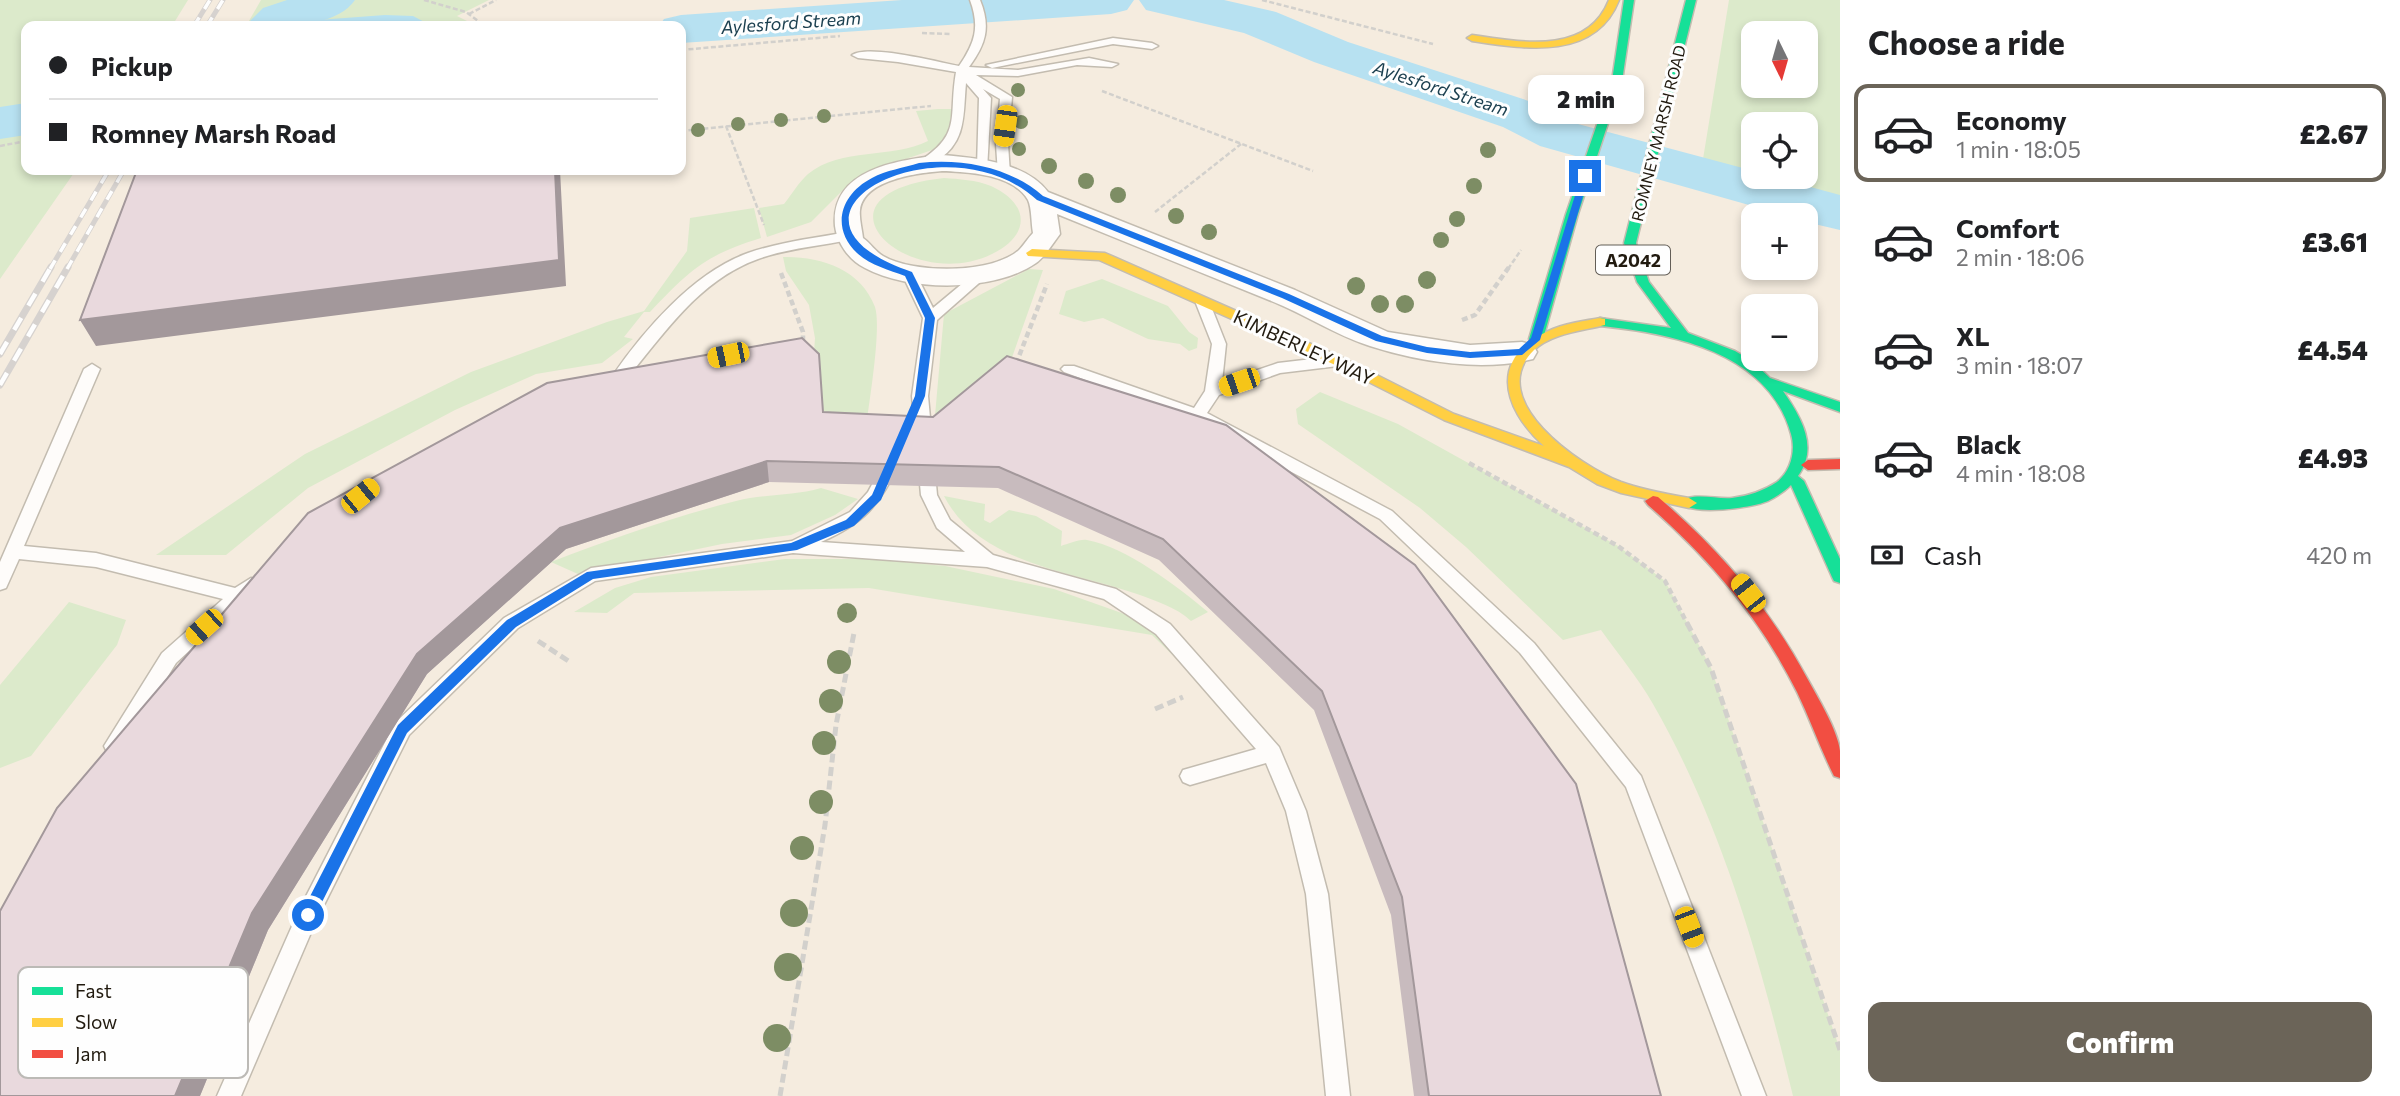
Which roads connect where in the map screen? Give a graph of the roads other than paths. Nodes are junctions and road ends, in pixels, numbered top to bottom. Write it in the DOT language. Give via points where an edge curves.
graph roads {
  1 [pos="975,0"];
  2 [pos="1614,0"];
  3 [pos="1629,0"];
  4 [pos="1691,0"];
  5 [pos="1472,38"];
  6 [pos="1152,46"];
  7 [pos="858,55"];
  8 [pos="1112,64"];
  9 [pos="961,71"];
  10 [pos="922,165"];
  11 [pos="993,171"];
  12 [pos="1040,198"];
  13 [pos="848,236"];
  14 [pos="1032,253"];
  15 [pos="909,274"];
  16 [pos="980,276"];
  17 [pos="1202,301"];
  18 [pos="930,318"];
  19 [pos="1683,335"];
  20 [pos="1529,346"];
  21 [pos="1338,361"];
  22 [pos="92,369"];
  23 [pos="1069,369"];
  24 [pos="646,372"];
  25 [pos="1772,382"];
  26 [pos="1213,391"];
  27 [pos="920,396"];
  28 [pos="1840,407"];
  29 [pos="1198,415"];
  30 [pos="1571,462"];
  31 [pos="1840,464"];
  32 [pos="1808,465"];
  33 [pos="1797,481"];
  34 [pos="1647,497"];
  35 [pos="793,547"];
  36 [pos="14,551"];
  37 [pos="987,560"];
  38 [pos="1840,577"];
  39 [pos="260,578"];
  40 [pos="0,583"];
  41 [pos="239,596"];
  42 [pos="1272,753"];
  43 [pos="103,763"];
  44 [pos="1840,770"];
  45 [pos="1190,776"];
  46 [pos="248,1052"];
  47 [pos="237,1078"];
  48 [pos="229,1096"];
  49 [pos="1338,1096"];
  50 [pos="1754,1096"];
  1 -- 9 [label="lane" via="982,15 982,36"];
  2 -- 5 [label="main road" via="1604,22 1582,36 1531,44"];
  3 -- 20 [label="main road" via="1617,81"];
  4 -- 19 [label="main road, ROMNEY MARSH ROAD / A2042" via="1630,243 1644,289"];
  6 -- 9 [label="lane" via="1113,41"];
  7 -- 9 [label="lane" via="890,55"];
  8 -- 9 [label="lane" via="1094,59 1018,73"];
  9 -- 10 [label="lane" via="955,139"];
  9 -- 11 [label="lane" via="985,99"];
  9 -- 11 [label="lane" via="1006,97 1002,144"];
  10 -- 11 [label="street"];
  10 -- 13 [label="street" via="876,179 859,191 844,220"];
  11 -- 12 [label="street" via="1025,185"];
  12 -- 14 [label="street" via="1048,216 1046,235"];
  12 -- 20 [label="street, KIMBERLEY WAY" via="1285,296 1379,339 1470,355"];
  13 -- 15 [label="street" via="871,258"];
  13 -- 24 [label="lane" via="751,257 724,269 696,290 613,380"];
  14 -- 16 [label="street" via="1010,267"];
  14 -- 17 [label="main road, KIMBERLEY WAY" via="1101,256"];
  15 -- 16 [label="street" via="944,279"];
  15 -- 18 [label="lane"];
  16 -- 18 [label="lane"];
  17 -- 21 [label="main road, KIMBERLEY WAY"];
  17 -- 26 [label="lane" via="1219,344"];
  18 -- 27 [label="lane"];
  19 -- 20 [label="main road" via="1640,324 1600,322 1564,327"];
  19 -- 25 [label="main road" via="1746,363"];
  20 -- 30 [label="main road" via="1512,376 1517,404 1537,433"];
  21 -- 26 [label="lane" via="1278,368"];
  21 -- 30 [label="main road, KIMBERLEY WAY" via="1449,416"];
  22 -- 36 [label="lane"];
  23 -- 29 [label="lane"];
  25 -- 28 [label="main road"];
  25 -- 32 [label="main road" via="1797,409 1810,438"];
  26 -- 29 [label="lane"];
  27 -- 35 [label="lane" via="877,497 850,523"];
  27 -- 37 [label="lane" via="929,495 943,524"];
  29 -- 50 [label="lane" via="1386,515 1527,648 1634,782"];
  30 -- 34 [label="main road" via="1606,482"];
  31 -- 32 [label="main road"];
  32 -- 33 [label="main road"];
  33 -- 34 [label="main road" via="1772,497 1737,506 1693,506"];
  33 -- 38 [label="main road"];
  34 -- 44 [label="main road" via="1724,561 1760,608 1819,715"];
  35 -- 37 [label="lane"];
  35 -- 46 [label="lane" via="591,575 511,623 402,729 308,915"];
  36 -- 40 [label="lane"];
  36 -- 41 [label="lane" via="96,560"];
  37 -- 42 [label="lane" via="1110,594 1163,629"];
  39 -- 41 [label="lane"];
  41 -- 43 [label="lane" via="169,658"];
  42 -- 45 [label="lane"];
  42 -- 49 [label="lane" via="1296,811 1317,894"];
  47 -- 48 [label="lane"];
}
